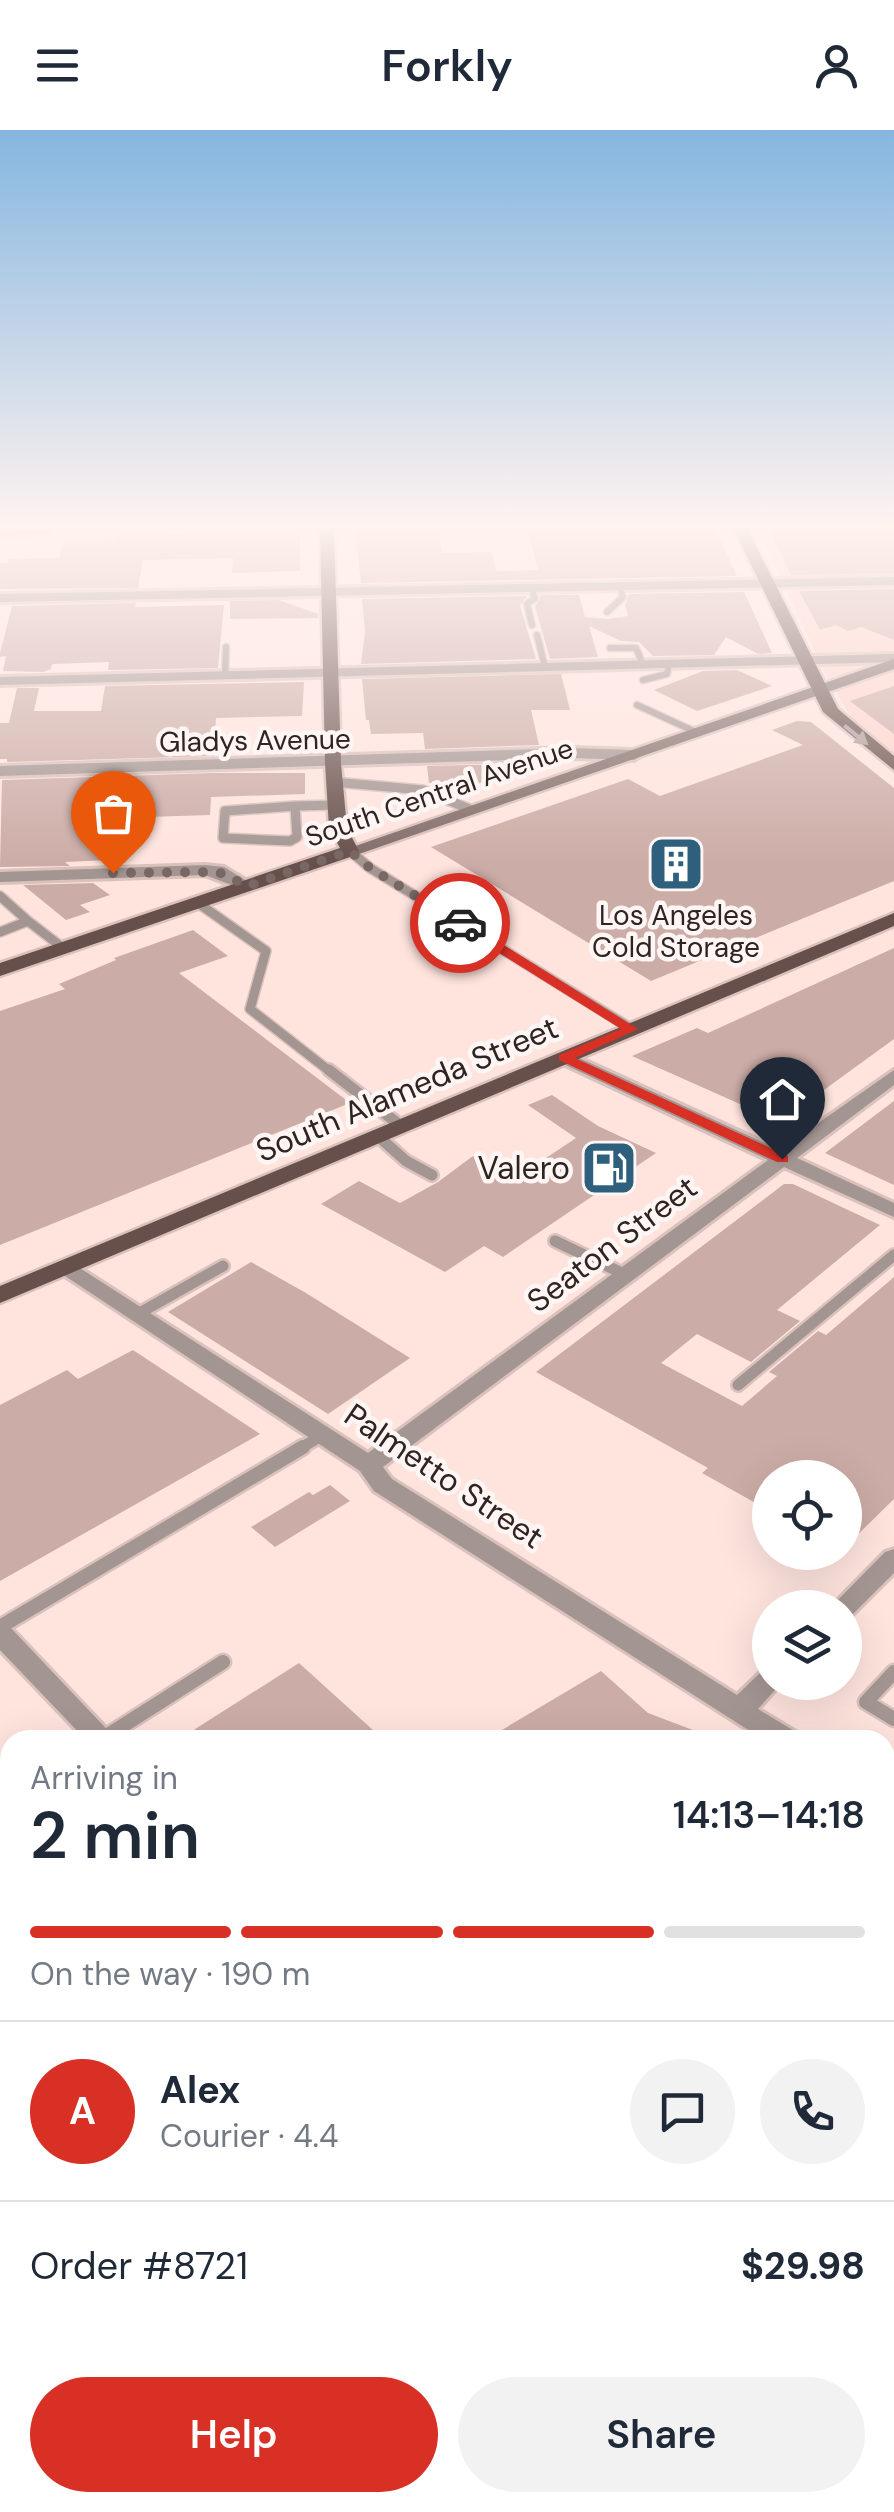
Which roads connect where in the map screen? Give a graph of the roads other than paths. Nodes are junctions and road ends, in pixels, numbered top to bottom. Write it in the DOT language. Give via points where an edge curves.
graph roads {
  1 [pos="329,641"];
  2 [pos="539,641"];
  3 [pos="794,641"];
  4 [pos="226,647"];
  5 [pos="610,648"];
  6 [pos="803,659"];
  7 [pos="894,662"];
  8 [pos="545,668"];
  9 [pos="643,672"];
  10 [pos="330,673"];
  11 [pos="226,676"];
  12 [pos="0,681"];
  13 [pos="819,690"];
  14 [pos="637,704"];
  15 [pos="698,732"];
  16 [pos="634,755"];
  17 [pos="512,756"];
  18 [pos="332,763"];
  19 [pos="894,765"];
  20 [pos="0,771"];
  21 [pos="578,774"];
  22 [pos="334,782"];
  23 [pos="337,805"];
  24 [pos="295,806"];
  25 [pos="472,810"];
  26 [pos="350,851"];
  27 [pos="0,877"];
  28 [pos="248,886"];
  29 [pos="0,896"];
  30 [pos="198,903"];
  31 [pos="894,918"];
  32 [pos="28,921"];
  33 [pos="0,932"];
  34 [pos="64,948"];
  35 [pos="0,970"];
  36 [pos="632,1029"];
  37 [pos="564,1058"];
  38 [pos="894,1076"];
  39 [pos="401,1126"];
  40 [pos="378,1136"];
  41 [pos="782,1159"];
  42 [pos="432,1175"];
  43 [pos="894,1211"];
  44 [pos="556,1241"];
  45 [pos="894,1254"];
  46 [pos="223,1266"];
  47 [pos="64,1268"];
  48 [pos="626,1275"];
  49 [pos="0,1295"];
  50 [pos="136,1315"];
  51 [pos="738,1385"];
  52 [pos="323,1436"];
  53 [pos="369,1465"];
  54 [pos="894,1558"];
  55 [pos="862,1590"];
  56 [pos="0,1630"];
  57 [pos="223,1662"];
  58 [pos="894,1672"];
  59 [pos="752,1697"];
  60 [pos="739,1710"];
  61 [pos="894,1719"];
  62 [pos="94,1730"];
  63 [pos="116,1730"];
  64 [pos="770,1730"];
  1 -- 10 [label="main road"];
  2 -- 8 [label="lane"];
  3 -- 6 [label="main road"];
  4 -- 11 [label="lane"];
  5 -- 9 [label="lane" via="636,648"];
  6 -- 7 [label="street"];
  6 -- 9 [label="street" via="670,664"];
  6 -- 13 [label="main road"];
  7 -- 13 [label="main road, South Central Avenue"];
  8 -- 9 [label="street"];
  8 -- 10 [label="street"];
  10 -- 11 [label="street"];
  10 -- 18 [label="main road"];
  11 -- 12 [label="street"];
  13 -- 15 [label="main road, South Central Avenue"];
  13 -- 19 [label="main road, one-way" via="830,712"];
  14 -- 15 [label="lane"];
  15 -- 16 [label="main road, South Central Avenue"];
  16 -- 17 [label="street, Gladys Avenue"];
  16 -- 21 [label="main road, South Central Avenue"];
  17 -- 18 [label="street, Gladys Avenue"];
  17 -- 21 [label="street, Gladys Avenue"];
  18 -- 20 [label="street, Gladys Avenue"];
  18 -- 22 [label="main road"];
  21 -- 25 [label="main road, South Central Avenue"];
  22 -- 23 [label="main road"];
  22 -- 25 [label="lane" via="418,786"];
  23 -- 24 [label="lane"];
  23 -- 26 [label="main road" via="338,828"];
  24 -- 24 [label="lane" via="225,811 223,838 290,841 296,837"];
  25 -- 26 [label="main road, South Central Avenue"];
  26 -- 28 [label="main road, South Central Avenue"];
  26 -- 36 [label="lane"];
  27 -- 28 [label="street" via="204,870"];
  28 -- 30 [label="main road, South Central Avenue"];
  29 -- 32 [label="lane"];
  30 -- 34 [label="main road, South Central Avenue"];
  30 -- 39 [label="lane" via="266,951 250,1009"];
  31 -- 36 [label="main road, South Alameda Street"];
  32 -- 33 [label="lane"];
  32 -- 34 [label="lane"];
  34 -- 35 [label="main road, South Central Avenue"];
  36 -- 37 [label="main road, South Alameda Street"];
  37 -- 39 [label="main road, South Alameda Street"];
  37 -- 41 [label="street"];
  38 -- 41 [label="street, Seaton Street"];
  39 -- 40 [label="main road, South Alameda Street"];
  40 -- 42 [label="lane"];
  40 -- 47 [label="main road, South Alameda Street"];
  41 -- 43 [label="street"];
  41 -- 48 [label="street, Seaton Street"];
  44 -- 48 [label="lane"];
  45 -- 51 [label="lane"];
  46 -- 50 [label="lane"];
  47 -- 49 [label="main road, South Alameda Street"];
  47 -- 50 [label="street, Palmetto Street"];
  48 -- 53 [label="street, Seaton Street"];
  50 -- 52 [label="street, Palmetto Street"];
  52 -- 53 [label="street, Palmetto Street"];
  52 -- 56 [label="lane"];
  53 -- 60 [label="street, Palmetto Street" via="383,1484"];
  54 -- 55 [label="street"];
  56 -- 62 [label="street"];
  57 -- 63 [label="lane"];
  58 -- 61 [label="lane" via="866,1702"];
  59 -- 60 [label="street"];
  60 -- 64 [label="street, Palmetto Street"];
}
